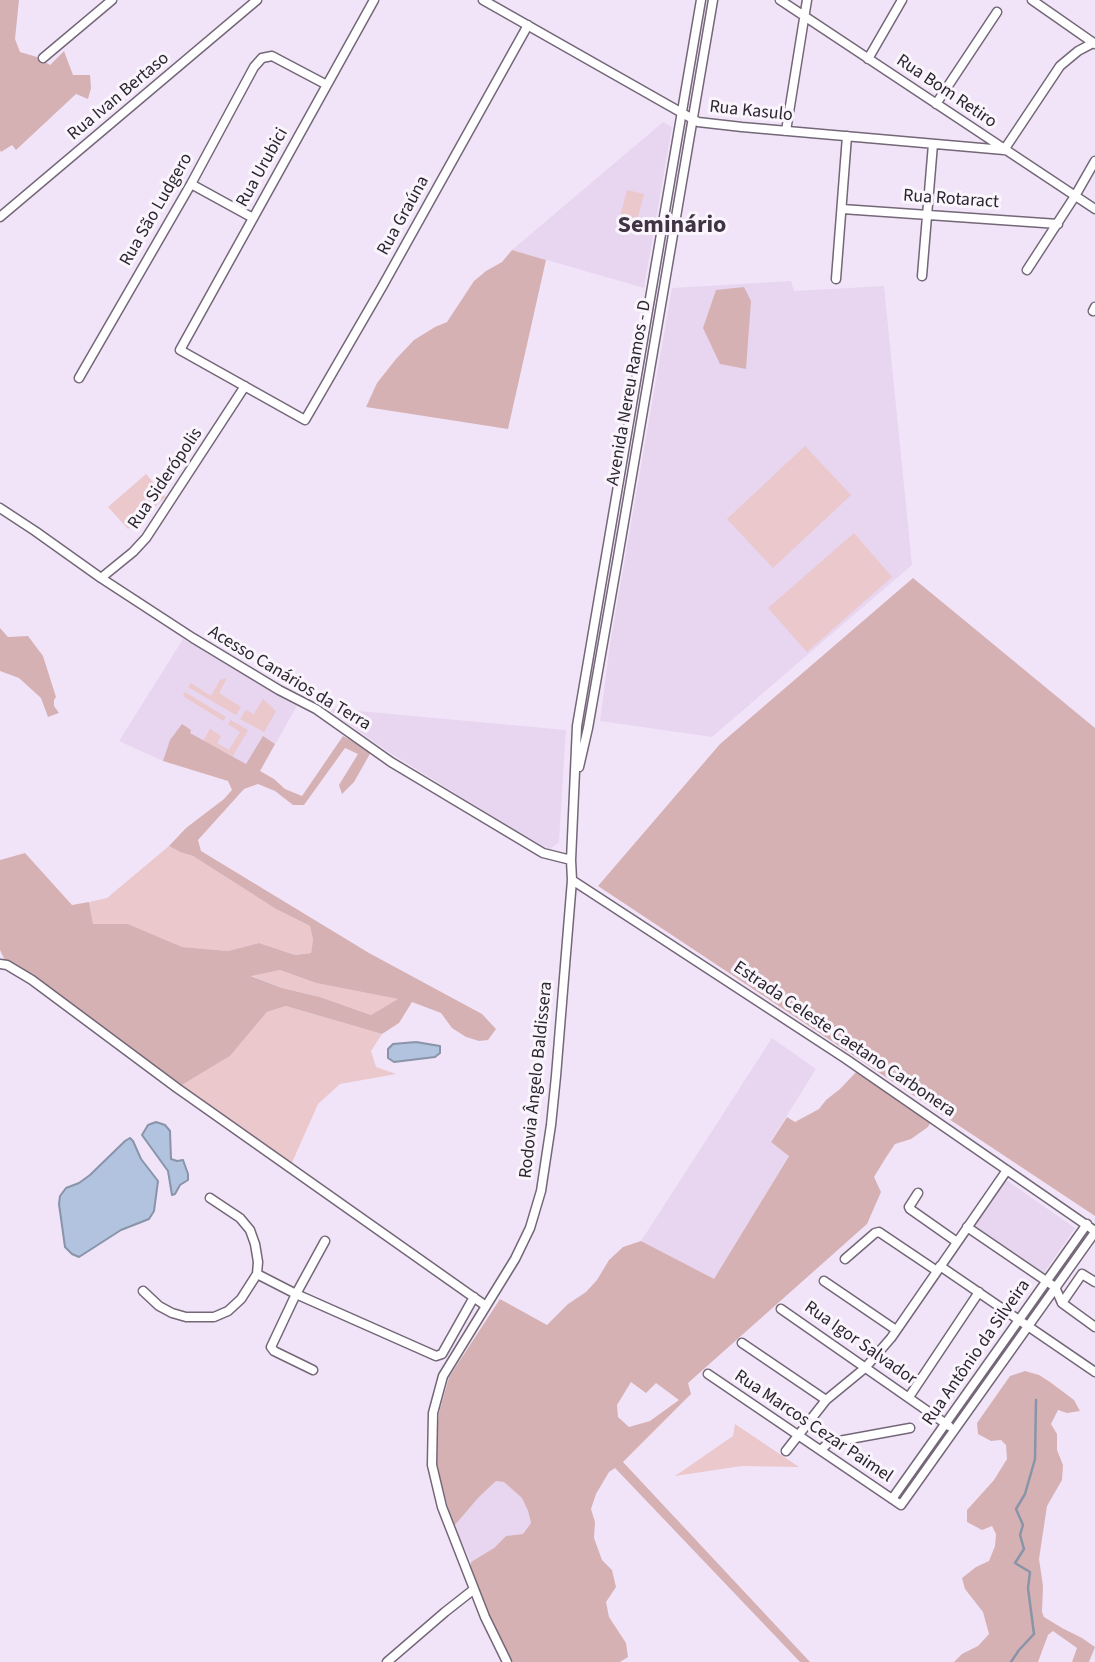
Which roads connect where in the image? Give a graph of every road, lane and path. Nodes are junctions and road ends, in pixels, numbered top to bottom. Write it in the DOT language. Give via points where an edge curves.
graph roads {
  1 [pos="112,0"];
  2 [pos="257,0"];
  3 [pos="374,0"];
  4 [pos="483,0"];
  5 [pos="701,0"];
  6 [pos="713,0"];
  7 [pos="780,0"];
  8 [pos="807,0"];
  9 [pos="902,0"];
  10 [pos="1032,0"];
  11 [pos="997,12"];
  12 [pos="804,16"];
  13 [pos="528,25"];
  14 [pos="1094,44"];
  15 [pos="43,58"];
  16 [pos="867,59"];
  17 [pos="327,85"];
  18 [pos="936,104"];
  19 [pos="682,113"];
  20 [pos="692,120"];
  21 [pos="786,131"];
  22 [pos="847,136"];
  23 [pos="933,144"];
  24 [pos="1004,150"];
  25 [pos="1095,161"];
  26 [pos="191,184"];
  27 [pos="1075,197"];
  28 [pos="842,209"];
  29 [pos="1095,209"];
  30 [pos="927,214"];
  31 [pos="0,216"];
  32 [pos="253,218"];
  33 [pos="1058,223"];
  34 [pos="1027,270"];
  35 [pos="922,276"];
  36 [pos="836,279"];
  37 [pos="79,378"];
  38 [pos="245,386"];
  39 [pos="628,428"];
  40 [pos="640,429"];
  41 [pos="0,508"];
  42 [pos="101,578"];
  43 [pos="574,791"];
  44 [pos="571,860"];
  45 [pos="572,880"];
  46 [pos="0,964"];
  47 [pos="1007,1170"];
  48 [pos="918,1193"];
  49 [pos="209,1198"];
  50 [pos="1087,1224"];
  51 [pos="967,1227"];
  52 [pos="1095,1231"];
  53 [pos="325,1241"];
  54 [pos="957,1242"];
  55 [pos="845,1259"];
  56 [pos="939,1268"];
  57 [pos="257,1274"];
  58 [pos="824,1281"];
  59 [pos="1046,1281"];
  60 [pos="1095,1282"];
  61 [pos="1055,1287"];
  62 [pos="143,1291"];
  63 [pos="979,1292"];
  64 [pos="296,1294"];
  65 [pos="474,1297"];
  66 [pos="1062,1303"];
  67 [pos="486,1306"];
  68 [pos="781,1309"];
  69 [pos="1019,1319"];
  70 [pos="1028,1325"];
  71 [pos="1095,1326"];
  72 [pos="896,1330"];
  73 [pos="742,1343"];
  74 [pos="865,1368"];
  75 [pos="313,1370"];
  76 [pos="1095,1372"];
  77 [pos="708,1374"];
  78 [pos="909,1397"];
  79 [pos="826,1400"];
  80 [pos="946,1423"];
  81 [pos="909,1427"];
  82 [pos="955,1430"];
  83 [pos="798,1436"];
  84 [pos="786,1451"];
  85 [pos="821,1451"];
  86 [pos="892,1499"];
  87 [pos="901,1505"];
  88 [pos="473,1590"];
  89 [pos="387,1662"];
  90 [pos="507,1662"];
  1 -- 15 [label="street"];
  2 -- 31 [label="street, Rua Ivan Bertaso"];
  3 -- 17 [label="street, Rua Urubici"];
  4 -- 13 [label="street, Rua Kasulo"];
  5 -- 19 [label="street, Avenida Nereu Ramos - D"];
  6 -- 20 [label="street, Avenida Nereu Ramos - D"];
  7 -- 12 [label="street, Rua Bom Retiro"];
  8 -- 12 [label="street"];
  9 -- 16 [label="street"];
  10 -- 14 [label="street"];
  11 -- 18 [label="street"];
  12 -- 16 [label="street, Rua Bom Retiro"];
  12 -- 21 [label="street"];
  13 -- 19 [label="street, Rua Kasulo"];
  13 -- 38 [label="street, Rua Graúna" via="305,420"];
  14 -- 24 [label="street" via="1060,66"];
  16 -- 18 [label="street, Rua Bom Retiro"];
  17 -- 26 [label="street, Rua São Ludgero" via="272,56 262,58"];
  17 -- 32 [label="street, Rua Urubici"];
  18 -- 24 [label="street, Rua Bom Retiro"];
  19 -- 20 [label="street, Rua Kasulo"];
  19 -- 39 [label="street, Avenida Nereu Ramos - D"];
  20 -- 21 [label="street, Rua Kasulo"];
  20 -- 40 [label="street, Avenida Nereu Ramos - D"];
  21 -- 22 [label="street, Rua Kasulo"];
  22 -- 23 [label="street, Rua Kasulo"];
  22 -- 28 [label="street"];
  23 -- 24 [label="street, Rua Kasulo"];
  23 -- 30 [label="street"];
  24 -- 27 [label="street, Rua Bom Retiro"];
  25 -- 27 [label="street"];
  26 -- 32 [label="street"];
  26 -- 37 [label="street, Rua São Ludgero"];
  27 -- 29 [label="street, Rua Bom Retiro"];
  27 -- 33 [label="street"];
  28 -- 30 [label="street, Rua Rotaract"];
  28 -- 36 [label="street"];
  30 -- 33 [label="street, Rua Rotaract"];
  30 -- 35 [label="street"];
  32 -- 38 [label="street, Rua Urubici" via="180,350"];
  33 -- 34 [label="street"];
  38 -- 42 [label="street, Rua Siderópolis" via="146,538"];
  39 -- 40 [label="street"];
  39 -- 43 [label="street, Avenida Nereu Ramos - D" via="577,726"];
  40 -- 43 [label="street, Avenida Nereu Ramos - D"];
  41 -- 42 [label="street, Acesso Canários da Terra"];
  42 -- 44 [label="street, Acesso Canários da Terra" via="493,824 543,853"];
  43 -- 44 [label="street, Avenida Nereu Ramos - D"];
  44 -- 45 [label="street, Avenida Nereu Ramos - D"];
  45 -- 47 [label="street, Estrada Celeste Caetano Carbonera"];
  45 -- 67 [label="street, Rodovia Ângelo Baldissera" via="555,1088 541,1191 530,1228"];
  46 -- 65 [label="street" via="32,980"];
  47 -- 50 [label="street, Estrada Celeste Caetano Carbonera"];
  47 -- 51 [label="street"];
  48 -- 54 [label="street" via="909,1209"];
  49 -- 57 [label="street" via="250,1230"];
  50 -- 52 [label="street, Estrada Celeste Caetano Carbonera"];
  50 -- 59 [label="street, Rua Antônio da Silveira"];
  51 -- 54 [label="street"];
  51 -- 59 [label="street"];
  52 -- 61 [label="street, Rua Antônio da Silveira"];
  53 -- 64 [label="street"];
  54 -- 56 [label="street"];
  55 -- 56 [label="street" via="879,1232"];
  56 -- 63 [label="street"];
  56 -- 72 [label="street"];
  57 -- 62 [label="street" via="241,1299 214,1317 172,1313"];
  57 -- 64 [label="street"];
  58 -- 72 [label="street"];
  59 -- 61 [label="street"];
  59 -- 69 [label="street, Rua Antônio da Silveira"];
  60 -- 66 [label="street" via="1082,1274"];
  61 -- 66 [label="street"];
  61 -- 70 [label="street, Rua Antônio da Silveira"];
  63 -- 69 [label="street"];
  63 -- 78 [label="street"];
  64 -- 65 [label="street" via="436,1356 442,1354"];
  64 -- 75 [label="street" via="271,1347"];
  65 -- 67 [label="street"];
  66 -- 71 [label="street"];
  67 -- 88 [label="street, Rodovia Ângelo Baldissera" via="443,1376 431,1440 442,1507"];
  68 -- 74 [label="street, Rua Igor Salvador"];
  69 -- 70 [label="street"];
  69 -- 80 [label="street, Rua Antônio da Silveira"];
  70 -- 76 [label="street"];
  70 -- 82 [label="street, Rua Antônio da Silveira"];
  72 -- 74 [label="street"];
  73 -- 79 [label="street"];
  74 -- 78 [label="street, Rua Igor Salvador"];
  74 -- 79 [label="street"];
  77 -- 83 [label="street, Rua Marcos Cezar Paimel"];
  78 -- 80 [label="street, Rua Igor Salvador"];
  79 -- 83 [label="street"];
  80 -- 82 [label="street, Rua Igor Salvador"];
  80 -- 86 [label="street, Rua Antônio da Silveira"];
  81 -- 85 [label="street" via="828,1443"];
  82 -- 87 [label="street, Rua Antônio da Silveira"];
  83 -- 84 [label="street"];
  83 -- 85 [label="street, Rua Marcos Cezar Paimel"];
  85 -- 86 [label="street, Rua Marcos Cezar Paimel"];
  86 -- 87 [label="street, Rua Marcos Cezar Paimel"];
  88 -- 89 [label="street"];
  88 -- 90 [label="street, Rodovia Ângelo Baldissera"];
}
